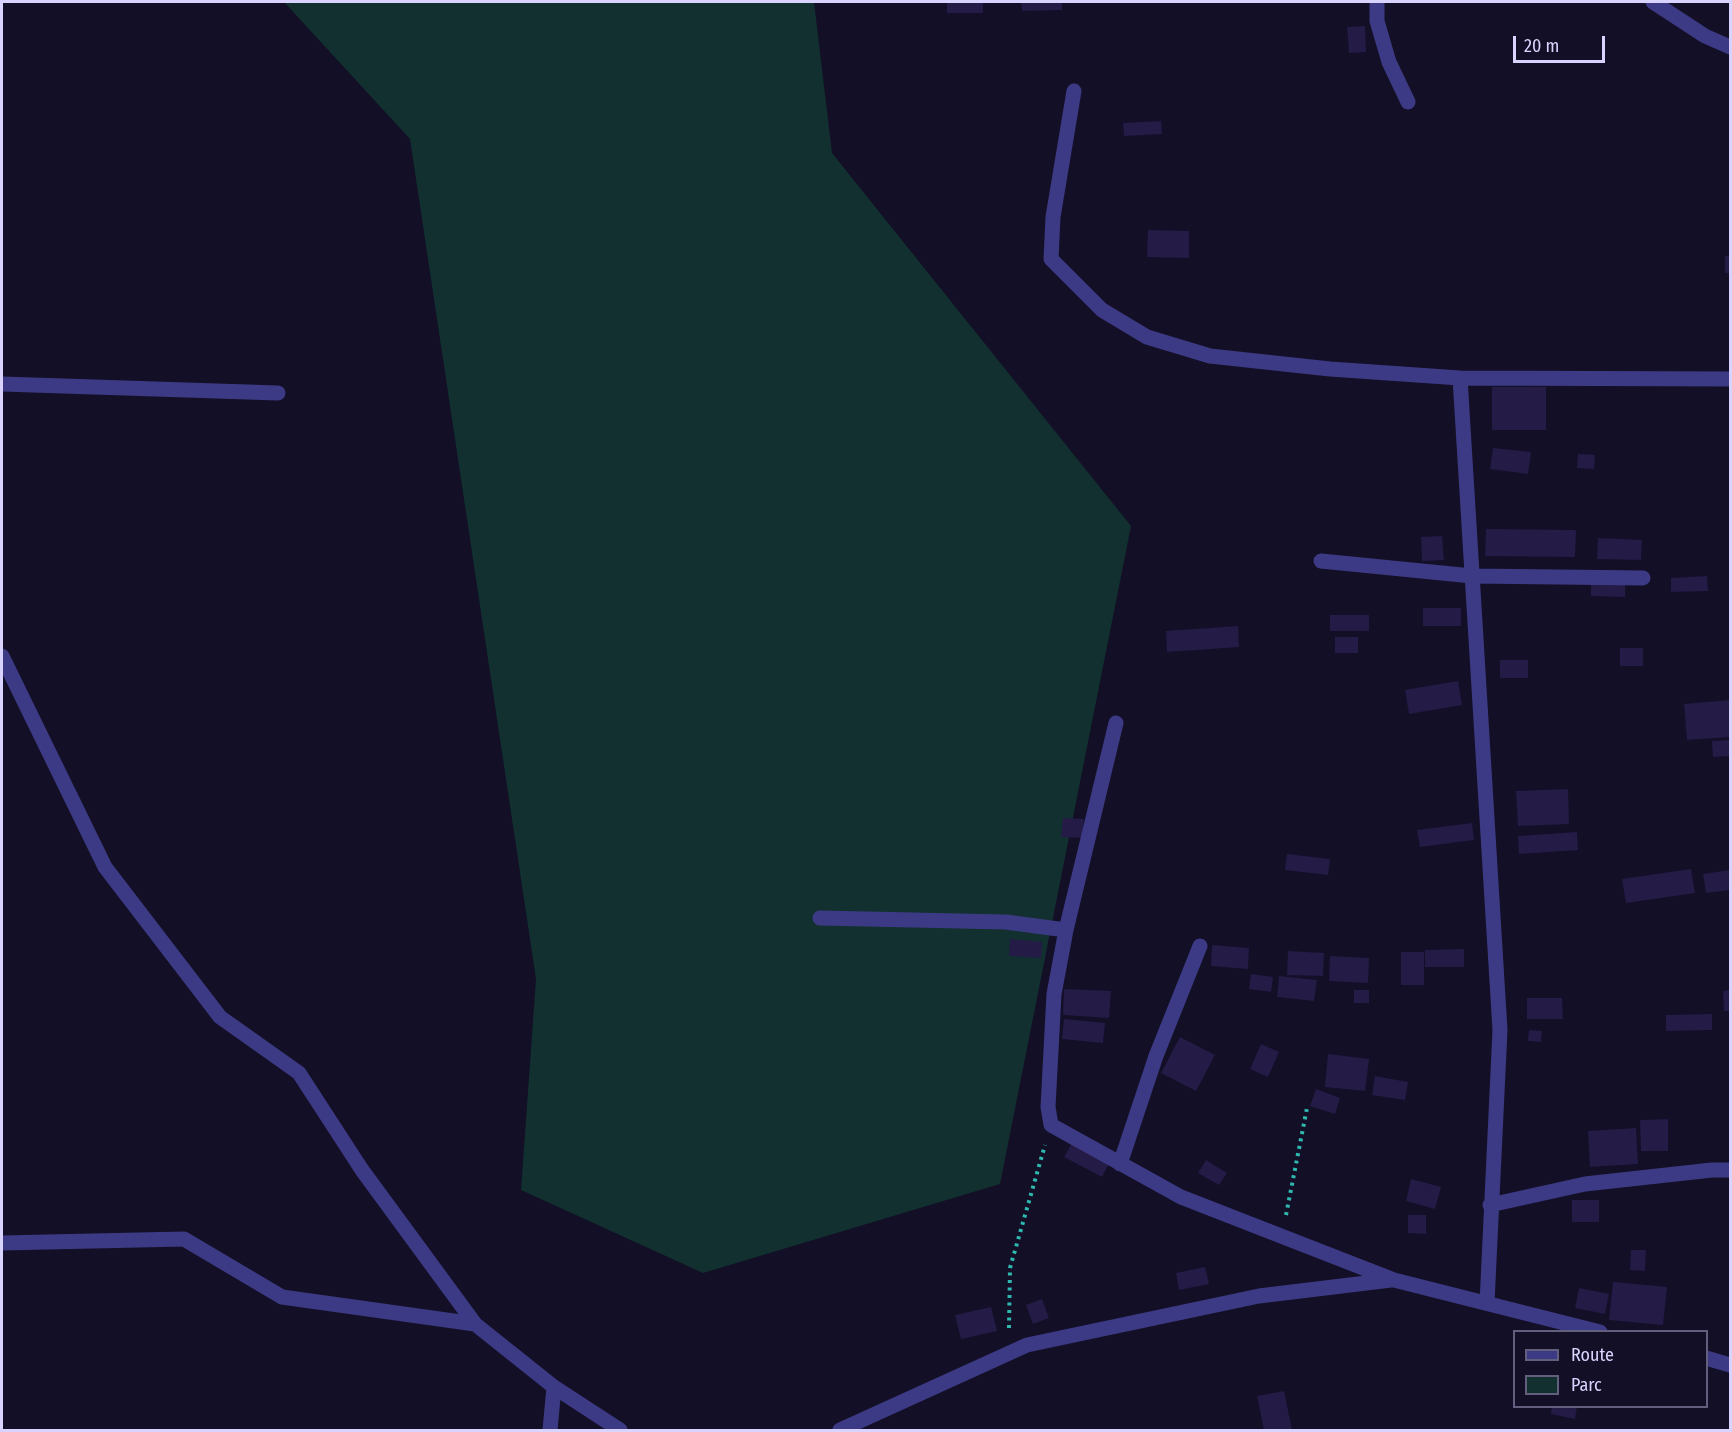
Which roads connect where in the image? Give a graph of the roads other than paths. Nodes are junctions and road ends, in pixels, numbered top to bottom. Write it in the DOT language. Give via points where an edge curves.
graph roads {
  1 [pos="1377,2"];
  2 [pos="1653,2"];
  3 [pos="1731,47"];
  4 [pos="1074,92"];
  5 [pos="1408,102"];
  6 [pos="1460,378"];
  7 [pos="1731,379"];
  8 [pos="2,384"];
  9 [pos="278,393"];
  10 [pos="1321,561"];
  11 [pos="1472,576"];
  12 [pos="1643,578"];
  13 [pos="2,656"];
  14 [pos="1116,723"];
  15 [pos="820,918"];
  16 [pos="1066,930"];
  17 [pos="1200,946"];
  18 [pos="1120,1164"];
  19 [pos="1731,1170"];
  20 [pos="1490,1205"];
  21 [pos="2,1243"];
  22 [pos="1394,1280"];
  23 [pos="1487,1303"];
  24 [pos="475,1324"];
  25 [pos="1592,1330"];
  26 [pos="1708,1358"];
  27 [pos="1731,1365"];
  28 [pos="554,1387"];
  29 [pos="550,1431"];
  30 [pos="621,1431"];
  31 [pos="840,1431"];
  1 -- 5 [label="street" via="1377,21 1389,62"];
  2 -- 3 [label="street" via="1705,36"];
  4 -- 6 [label="street" via="1053,217 1051,259 1102,310 1147,337 1210,356"];
  6 -- 7 [label="street"];
  6 -- 11 [label="street"];
  8 -- 9 [label="street"];
  10 -- 11 [label="street"];
  11 -- 12 [label="street"];
  11 -- 20 [label="street" via="1500,1030"];
  13 -- 24 [label="street" via="105,867 220,1017 299,1073 362,1170"];
  14 -- 16 [label="street"];
  15 -- 16 [label="street" via="1006,922"];
  16 -- 18 [label="street" via="1054,994 1048,1107 1051,1125"];
  17 -- 18 [label="street" via="1156,1056"];
  18 -- 22 [label="street" via="1181,1197"];
  19 -- 20 [label="street" via="1586,1184"];
  20 -- 23 [label="street"];
  21 -- 24 [label="street" via="184,1239 282,1297"];
  22 -- 23 [label="street"];
  22 -- 31 [label="street" via="1259,1296 1027,1345"];
  23 -- 25 [label="street"];
  24 -- 28 [label="street"];
  26 -- 27 [label="street"];
  28 -- 29 [label="street"];
  28 -- 30 [label="street"];
}
